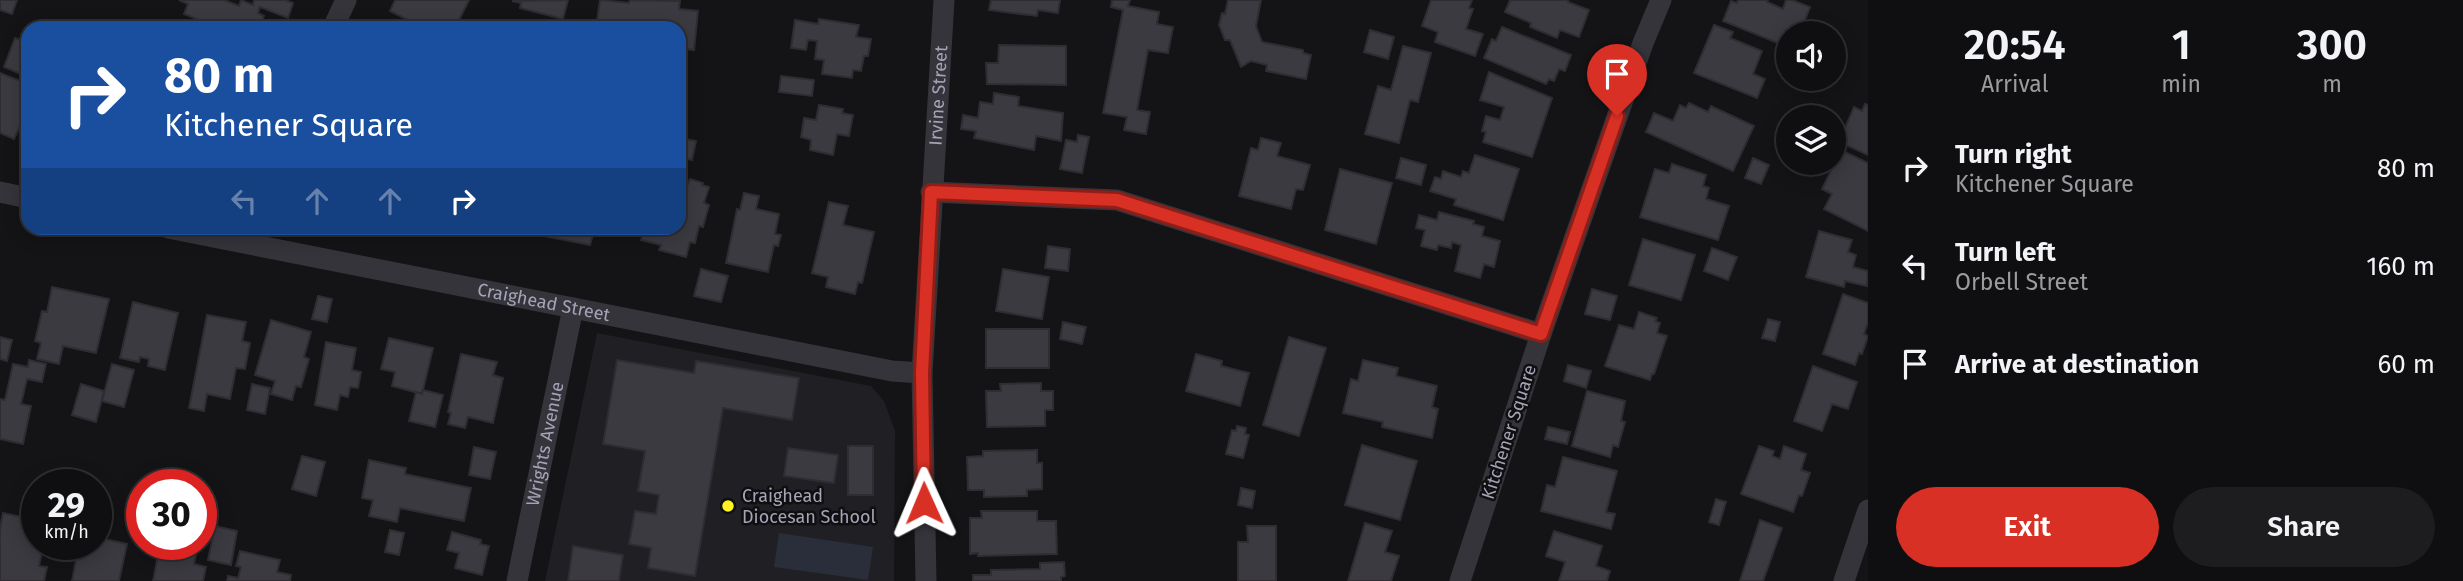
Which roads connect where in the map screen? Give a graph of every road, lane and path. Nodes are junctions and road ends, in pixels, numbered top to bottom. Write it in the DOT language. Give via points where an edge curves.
graph roads {
  1 [pos="346,0"];
  2 [pos="944,0"];
  3 [pos="1661,0"];
  4 [pos="337,21"];
  5 [pos="0,192"];
  6 [pos="931,192"];
  7 [pos="21,196"];
  8 [pos="248,236"];
  9 [pos="573,308"];
  10 [pos="1541,334"];
  11 [pos="922,373"];
  12 [pos="1868,510"];
  13 [pos="517,581"];
  14 [pos="926,581"];
  15 [pos="1460,581"];
  16 [pos="1844,581"];
  1 -- 4 [label="street"];
  2 -- 6 [label="street, Irvine Street"];
  3 -- 10 [label="street, Kitchener Square"];
  5 -- 7 [label="street"];
  6 -- 10 [label="street" via="1117,200"];
  6 -- 11 [label="street"];
  8 -- 9 [label="street, Craighead Street"];
  9 -- 11 [label="street, Craighead Street" via="891,371"];
  9 -- 13 [label="street, Wrights Avenue"];
  10 -- 15 [label="street, Kitchener Square"];
  11 -- 14 [label="street"];
  12 -- 16 [label="street"];
}
